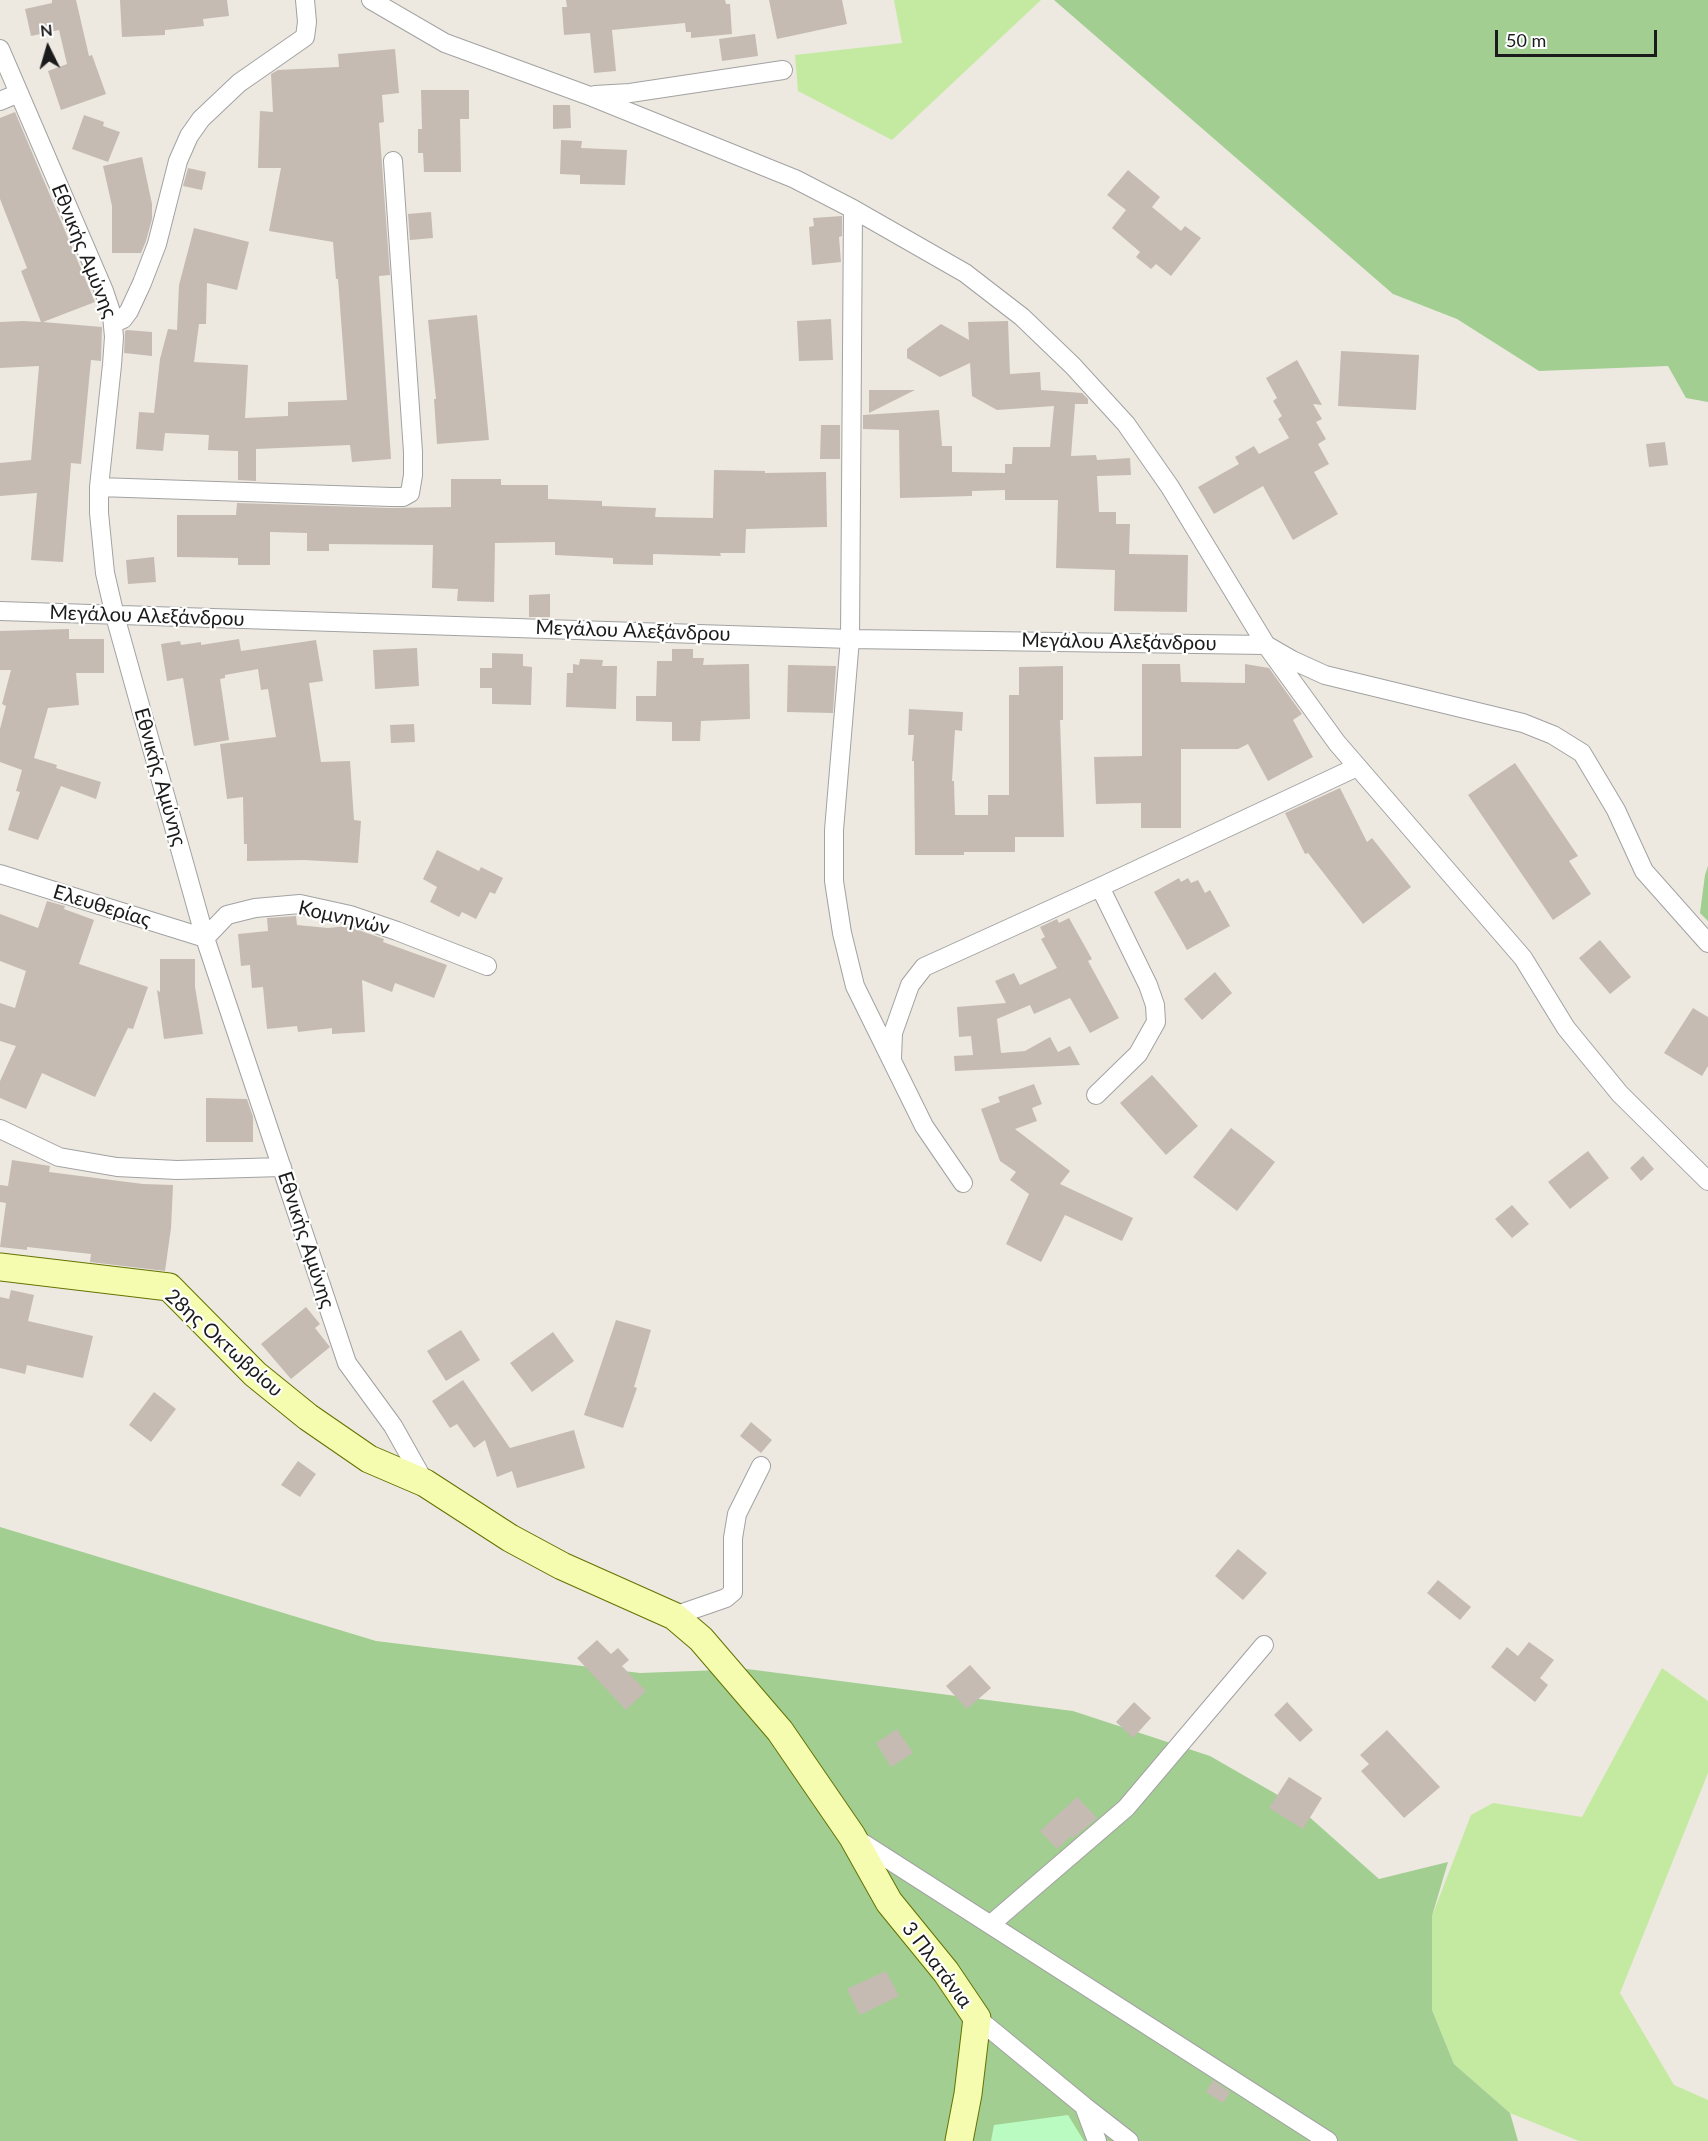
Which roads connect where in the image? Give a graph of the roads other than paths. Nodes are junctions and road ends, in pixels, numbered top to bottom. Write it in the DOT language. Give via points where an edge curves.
graph roads {
  1 [pos="304,0"];
  2 [pos="371,0"];
  3 [pos="0,49"];
  4 [pos="783,70"];
  5 [pos="19,93"];
  6 [pos="587,95"];
  7 [pos="0,101"];
  8 [pos="393,161"];
  9 [pos="853,209"];
  10 [pos="114,323"];
  11 [pos="99,487"];
  12 [pos="0,611"];
  13 [pos="114,616"];
  14 [pos="850,639"];
  15 [pos="1266,645"];
  16 [pos="1357,766"];
  17 [pos="0,874"];
  18 [pos="1100,887"];
  19 [pos="205,938"];
  20 [pos="1708,943"];
  21 [pos="488,966"];
  22 [pos="892,1063"];
  23 [pos="1096,1095"];
  24 [pos="0,1129"];
  25 [pos="282,1167"];
  26 [pos="1708,1180"];
  27 [pos="963,1183"];
  28 [pos="0,1268"];
  29 [pos="760,1466"];
  30 [pos="426,1483"];
  31 [pos="674,1616"];
  32 [pos="1264,1645"];
  33 [pos="852,1836"];
  34 [pos="991,1924"];
  35 [pos="977,2018"];
  36 [pos="1084,2106"];
  37 [pos="960,2141"];
  38 [pos="1097,2141"];
  39 [pos="1129,2141"];
  40 [pos="1328,2141"];
  1 -- 10 [label="street" via="305,37 239,83 189,136 142,283 129,311"];
  2 -- 6 [label="street" via="444,43"];
  3 -- 5 [label="street, Εθνικής Αμύνης"];
  4 -- 6 [label="street" via="630,93"];
  5 -- 7 [label="street"];
  5 -- 10 [label="street, Εθνικής Αμύνης"];
  6 -- 9 [label="street" via="795,179"];
  8 -- 11 [label="street" via="413,452 410,493 391,497"];
  9 -- 14 [label="street"];
  9 -- 15 [label="street" via="965,273 1022,317 1073,366 1126,424 1170,487"];
  10 -- 11 [label="street, Εθνικής Αμύνης"];
  11 -- 13 [label="street, Εθνικής Αμύνης" via="105,573"];
  12 -- 13 [label="street, Μεγάλου Αλεξάνδρου"];
  13 -- 14 [label="street, Μεγάλου Αλεξάνδρου"];
  13 -- 19 [label="street, Εθνικής Αμύνης"];
  14 -- 15 [label="street, Μεγάλου Αλεξάνδρου"];
  14 -- 22 [label="street" via="834,830 834,881 855,986"];
  15 -- 16 [label="street"];
  15 -- 20 [label="street" via="1325,675 1523,723 1582,753 1616,810 1644,871"];
  16 -- 18 [label="street"];
  16 -- 26 [label="street" via="1523,958 1566,1028 1620,1094"];
  17 -- 19 [label="street, Ελευθερίας"];
  18 -- 22 [label="street" via="924,967 910,985 893,1033"];
  18 -- 23 [label="street" via="1148,985 1156,1022 1138,1054"];
  19 -- 21 [label="street, Κομνηνών" via="227,915 300,904 397,930"];
  19 -- 25 [label="street, Εθνικής Αμύνης"];
  22 -- 27 [label="street" via="924,1126"];
  24 -- 25 [label="street" via="58,1157 117,1167"];
  25 -- 30 [label="street, Εθνικής Αμύνης" via="347,1363 393,1426"];
  28 -- 30 [label="street, 28ης Οκτωβρίου" via="169,1287 255,1374 308,1417 369,1459"];
  29 -- 31 [label="street" via="737,1514 733,1592"];
  30 -- 31 [label="street, 28ης Οκτωβρίου" via="510,1538 562,1566"];
  31 -- 33 [label="street, 3 Πλατάνια" via="701,1639 780,1731"];
  32 -- 34 [label="street" via="1126,1808"];
  33 -- 34 [label="street"];
  33 -- 35 [label="street, 3 Πλατάνια" via="889,1902 946,1972"];
  34 -- 40 [label="street"];
  35 -- 36 [label="street"];
  35 -- 37 [label="street, 3 Πλατάνια"];
  36 -- 38 [label="street"];
  36 -- 39 [label="street"];
}
